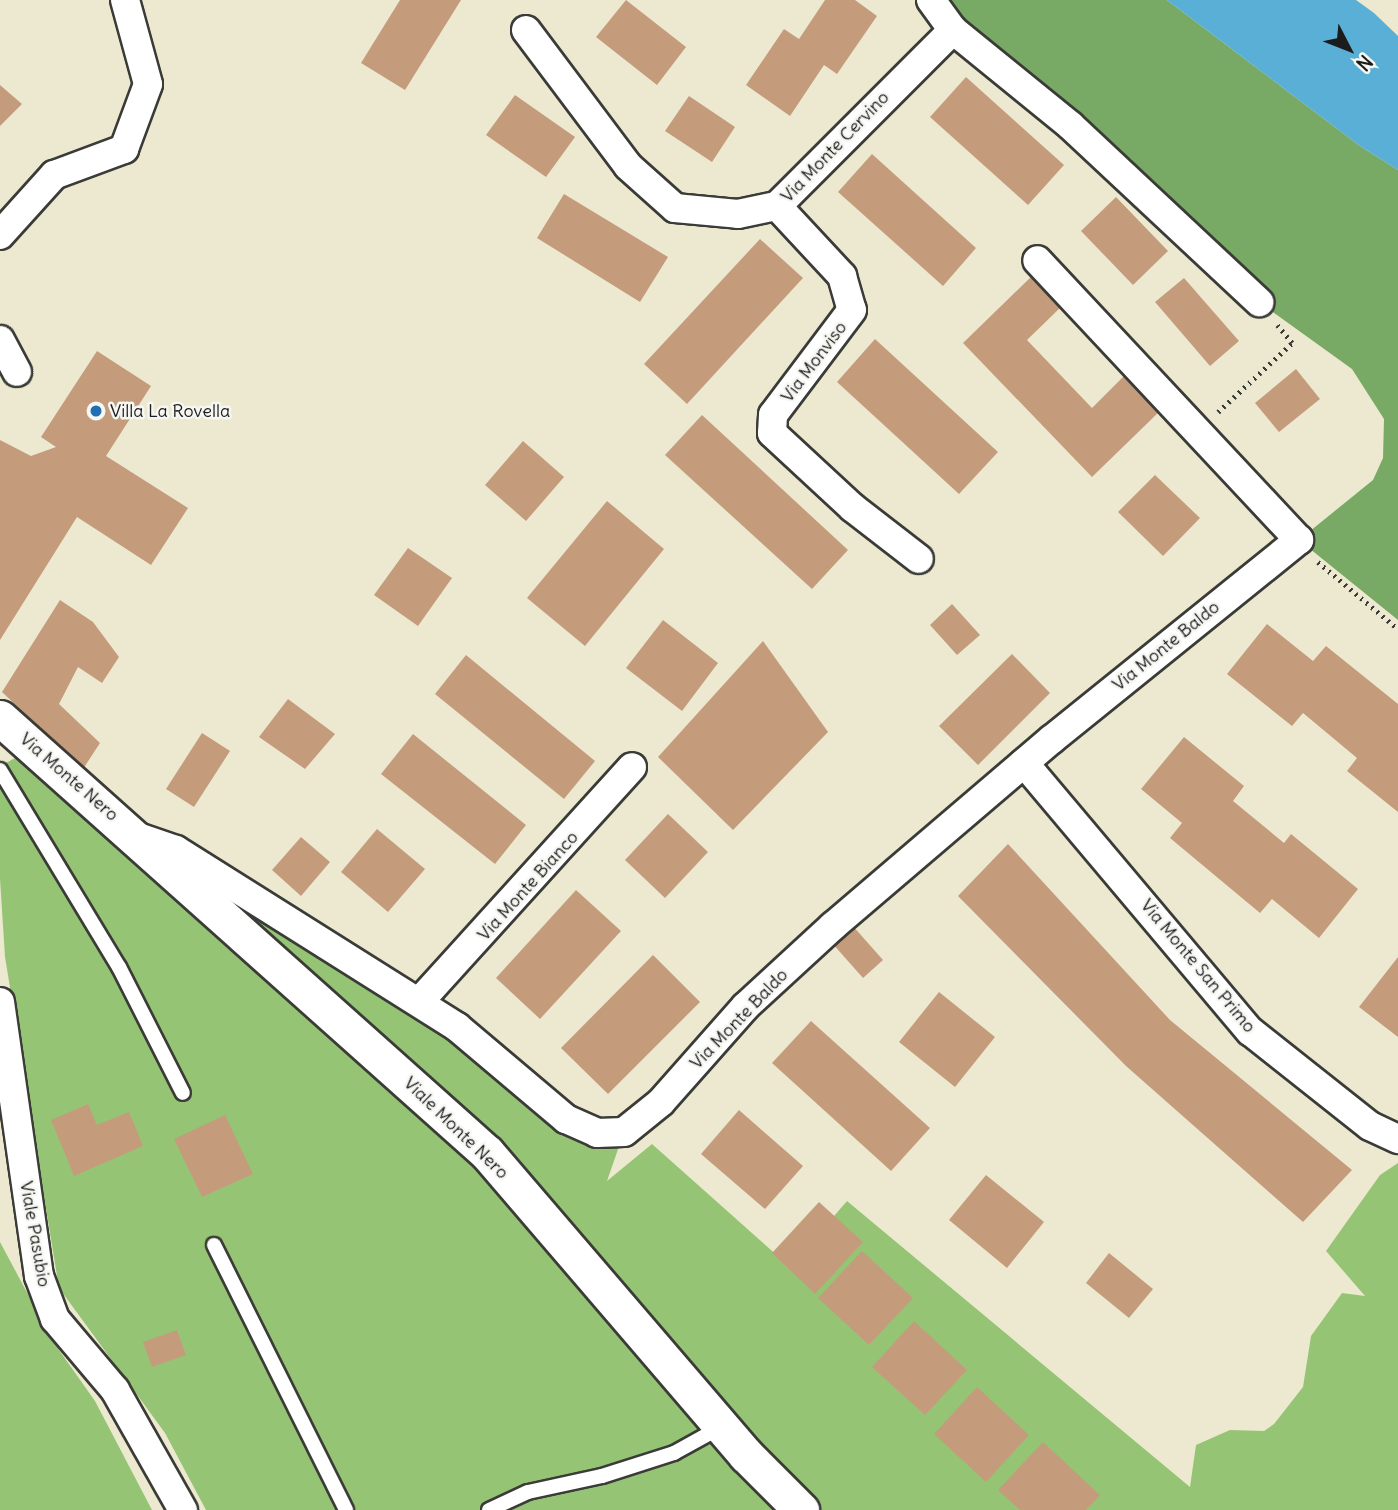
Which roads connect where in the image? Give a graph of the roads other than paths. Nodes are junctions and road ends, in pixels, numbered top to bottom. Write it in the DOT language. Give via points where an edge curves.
graph roads {
  1 [pos="125,0"];
  2 [pos="931,0"];
  3 [pos="526,30"];
  4 [pos="953,30"];
  5 [pos="777,206"];
  6 [pos="0,235"];
  7 [pos="1037,260"];
  8 [pos="1259,302"];
  9 [pos="0,340"];
  10 [pos="17,372"];
  11 [pos="919,559"];
  12 [pos="0,718"];
  13 [pos="1024,763"];
  14 [pos="632,767"];
  15 [pos="0,770"];
  16 [pos="138,836"];
  17 [pos="419,1002"];
  18 [pos="0,1003"];
  19 [pos="183,1093"];
  20 [pos="1398,1139"];
  21 [pos="214,1245"];
  22 [pos="721,1427"];
  23 [pos="183,1510"];
  24 [pos="346,1510"];
  25 [pos="489,1510"];
  26 [pos="801,1510"];
  1 -- 6 [label="street" via="148,84 124,149 54,175"];
  2 -- 4 [label="street"];
  3 -- 5 [label="street, Via Monte Cervino" via="628,166 675,208 738,214"];
  4 -- 5 [label="street, Via Monte Cervino"];
  4 -- 8 [label="street" via="1071,126"];
  5 -- 11 [label="street, Via Monviso" via="842,276 852,310 773,415 772,433 853,508"];
  7 -- 13 [label="street, Via Monte Baldo" via="1198,431 1294,543"];
  9 -- 10 [label="street"];
  12 -- 16 [label="street, Via Monte Nero"];
  13 -- 17 [label="street, Via Monte Baldo" via="746,1006 661,1102 624,1132 597,1133 566,1119 457,1027"];
  13 -- 20 [label="street, Via Monte San Primo" via="1250,1031 1370,1126"];
  14 -- 17 [label="street, Via Monte Bianco"];
  15 -- 19 [label="lane" via="120,967"];
  16 -- 17 [label="street, Via Monte Baldo" via="176,850"];
  16 -- 22 [label="street, Viale Monte Nero" via="486,1153"];
  18 -- 23 [label="street, Viale Pasubio" via="39,1276 55,1319 115,1390"];
  21 -- 24 [label="lane"];
  22 -- 25 [label="lane" via="674,1453 602,1476 528,1492"];
  22 -- 26 [label="street, Viale Monte Nero"];
}
